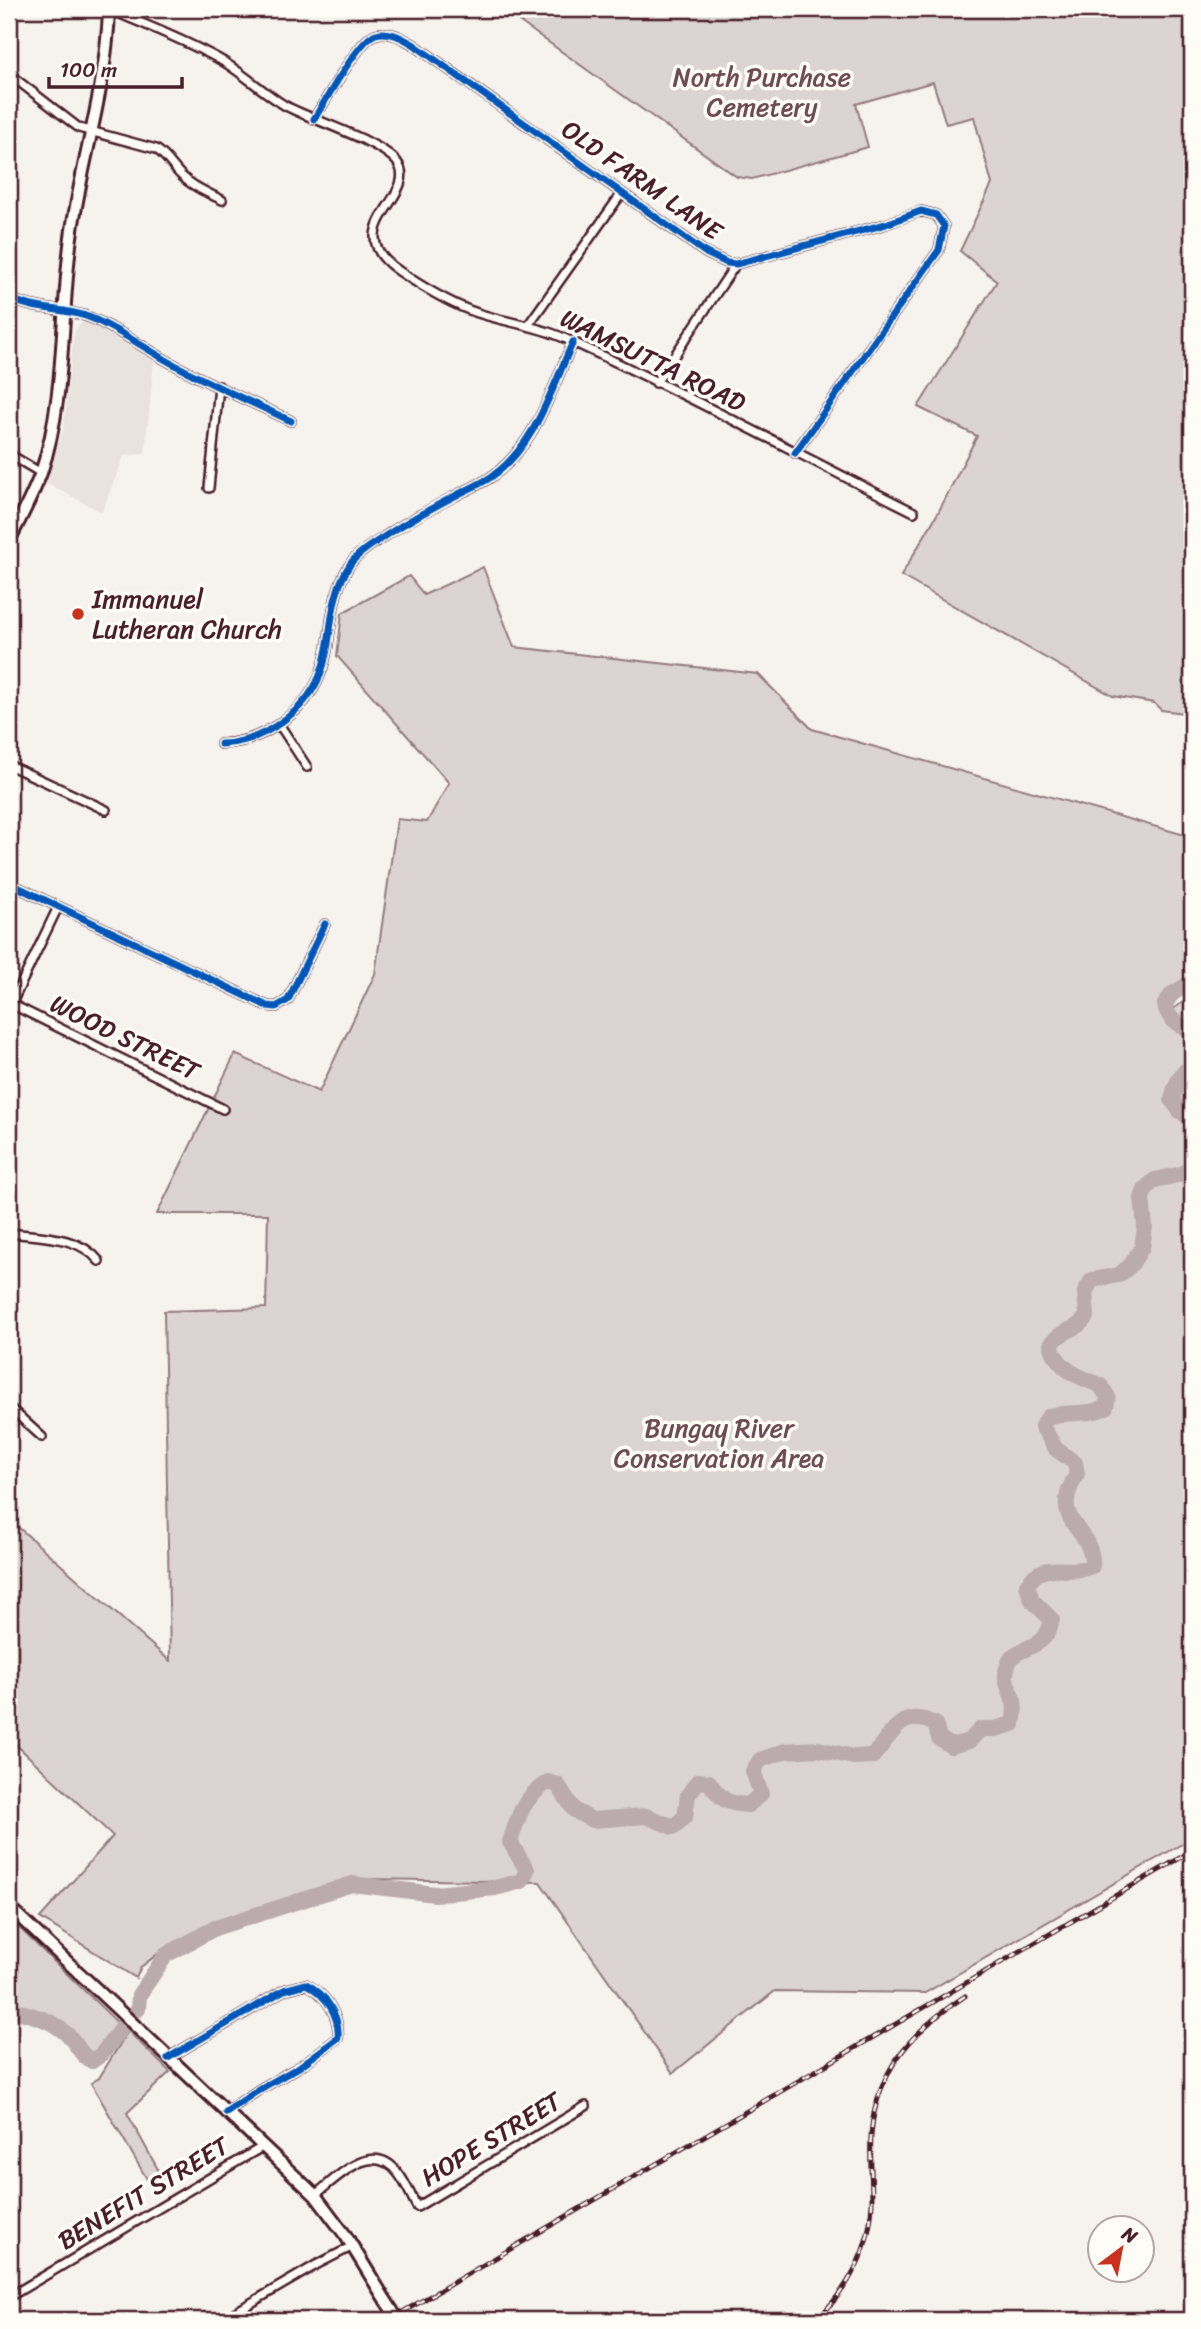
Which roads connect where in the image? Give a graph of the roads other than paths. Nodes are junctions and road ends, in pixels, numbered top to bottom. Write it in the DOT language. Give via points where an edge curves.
graph roads {
  1 [pos="109,9"];
  2 [pos="9,74"];
  3 [pos="314,120"];
  4 [pos="92,132"];
  5 [pos="622,193"];
  6 [pos="222,200"];
  7 [pos="736,264"];
  8 [pos="9,298"];
  9 [pos="63,312"];
  10 [pos="528,324"];
  11 [pos="573,342"];
  12 [pos="656,383"];
  13 [pos="219,386"];
  14 [pos="291,421"];
  15 [pos="795,453"];
  16 [pos="9,454"];
  17 [pos="40,473"];
  18 [pos="209,488"];
  19 [pos="914,512"];
  20 [pos="9,541"];
  21 [pos="279,724"];
  22 [pos="221,744"];
  23 [pos="9,765"];
  24 [pos="307,767"];
  25 [pos="106,810"];
  26 [pos="9,883"];
  27 [pos="58,907"];
  28 [pos="326,924"];
  29 [pos="10,1005"];
  30 [pos="223,1109"];
  31 [pos="9,1233"];
  32 [pos="99,1261"];
  33 [pos="9,1408"];
  34 [pos="42,1437"];
  35 [pos="9,1906"];
  36 [pos="168,2057"];
  37 [pos="586,2106"];
  38 [pos="226,2112"];
  39 [pos="262,2147"];
  40 [pos="315,2195"];
  41 [pos="353,2246"];
  42 [pos="9,2297"];
  43 [pos="222,2320"];
  44 [pos="398,2320"];
  1 -- 3 [label="street, WAMSUTTA ROAD" via="223,62"];
  1 -- 4 [label="main road"];
  2 -- 4 [label="street" via="79,128"];
  3 -- 5 [label="street, OLD FARM LANE" via="362,44 376,34 393,34"];
  3 -- 10 [label="street, WAMSUTTA ROAD" via="396,160 398,187 374,235 386,261 442,298"];
  4 -- 6 [label="street" via="156,149 193,185"];
  4 -- 9 [label="main road" via="72,229"];
  5 -- 7 [label="street, OLD FARM LANE" via="706,253"];
  5 -- 10 [label="street"];
  7 -- 12 [label="street"];
  7 -- 15 [label="street, OLD FARM LANE" via="921,211 936,215 944,226 939,250"];
  8 -- 9 [label="street" via="36,309"];
  9 -- 13 [label="street" via="92,318"];
  9 -- 17 [label="main road" via="59,384"];
  10 -- 11 [label="street, WAMSUTTA ROAD"];
  11 -- 12 [label="street, WAMSUTTA ROAD"];
  11 -- 21 [label="street" via="514,457 491,477 394,530 352,562 341,582 327,659 317,686 299,710"];
  12 -- 15 [label="street, WAMSUTTA ROAD"];
  13 -- 14 [label="street"];
  13 -- 18 [label="street"];
  15 -- 19 [label="street, WAMSUTTA ROAD"];
  16 -- 17 [label="street"];
  17 -- 20 [label="main road"];
  21 -- 22 [label="street" via="241,743"];
  21 -- 24 [label="street"];
  23 -- 25 [label="street"];
  26 -- 27 [label="street"];
  27 -- 28 [label="street" via="276,1007 288,1000"];
  27 -- 29 [label="street"];
  29 -- 30 [label="street, WOOD STREET"];
  31 -- 32 [label="street" via="69,1241"];
  33 -- 34 [label="street"];
  35 -- 36 [label="main road"];
  36 -- 38 [label="main road"];
  36 -- 38 [label="street" via="284,1990 306,1984 315,1988 335,2014 338,2038"];
  37 -- 40 [label="street, HOPE STREET" via="417,2207 399,2174 375,2159 361,2160"];
  38 -- 39 [label="main road"];
  39 -- 40 [label="main road"];
  39 -- 42 [label="street, BENEFIT STREET"];
  40 -- 41 [label="main road"];
  41 -- 43 [label="street"];
  41 -- 44 [label="main road, bridge"];
}
